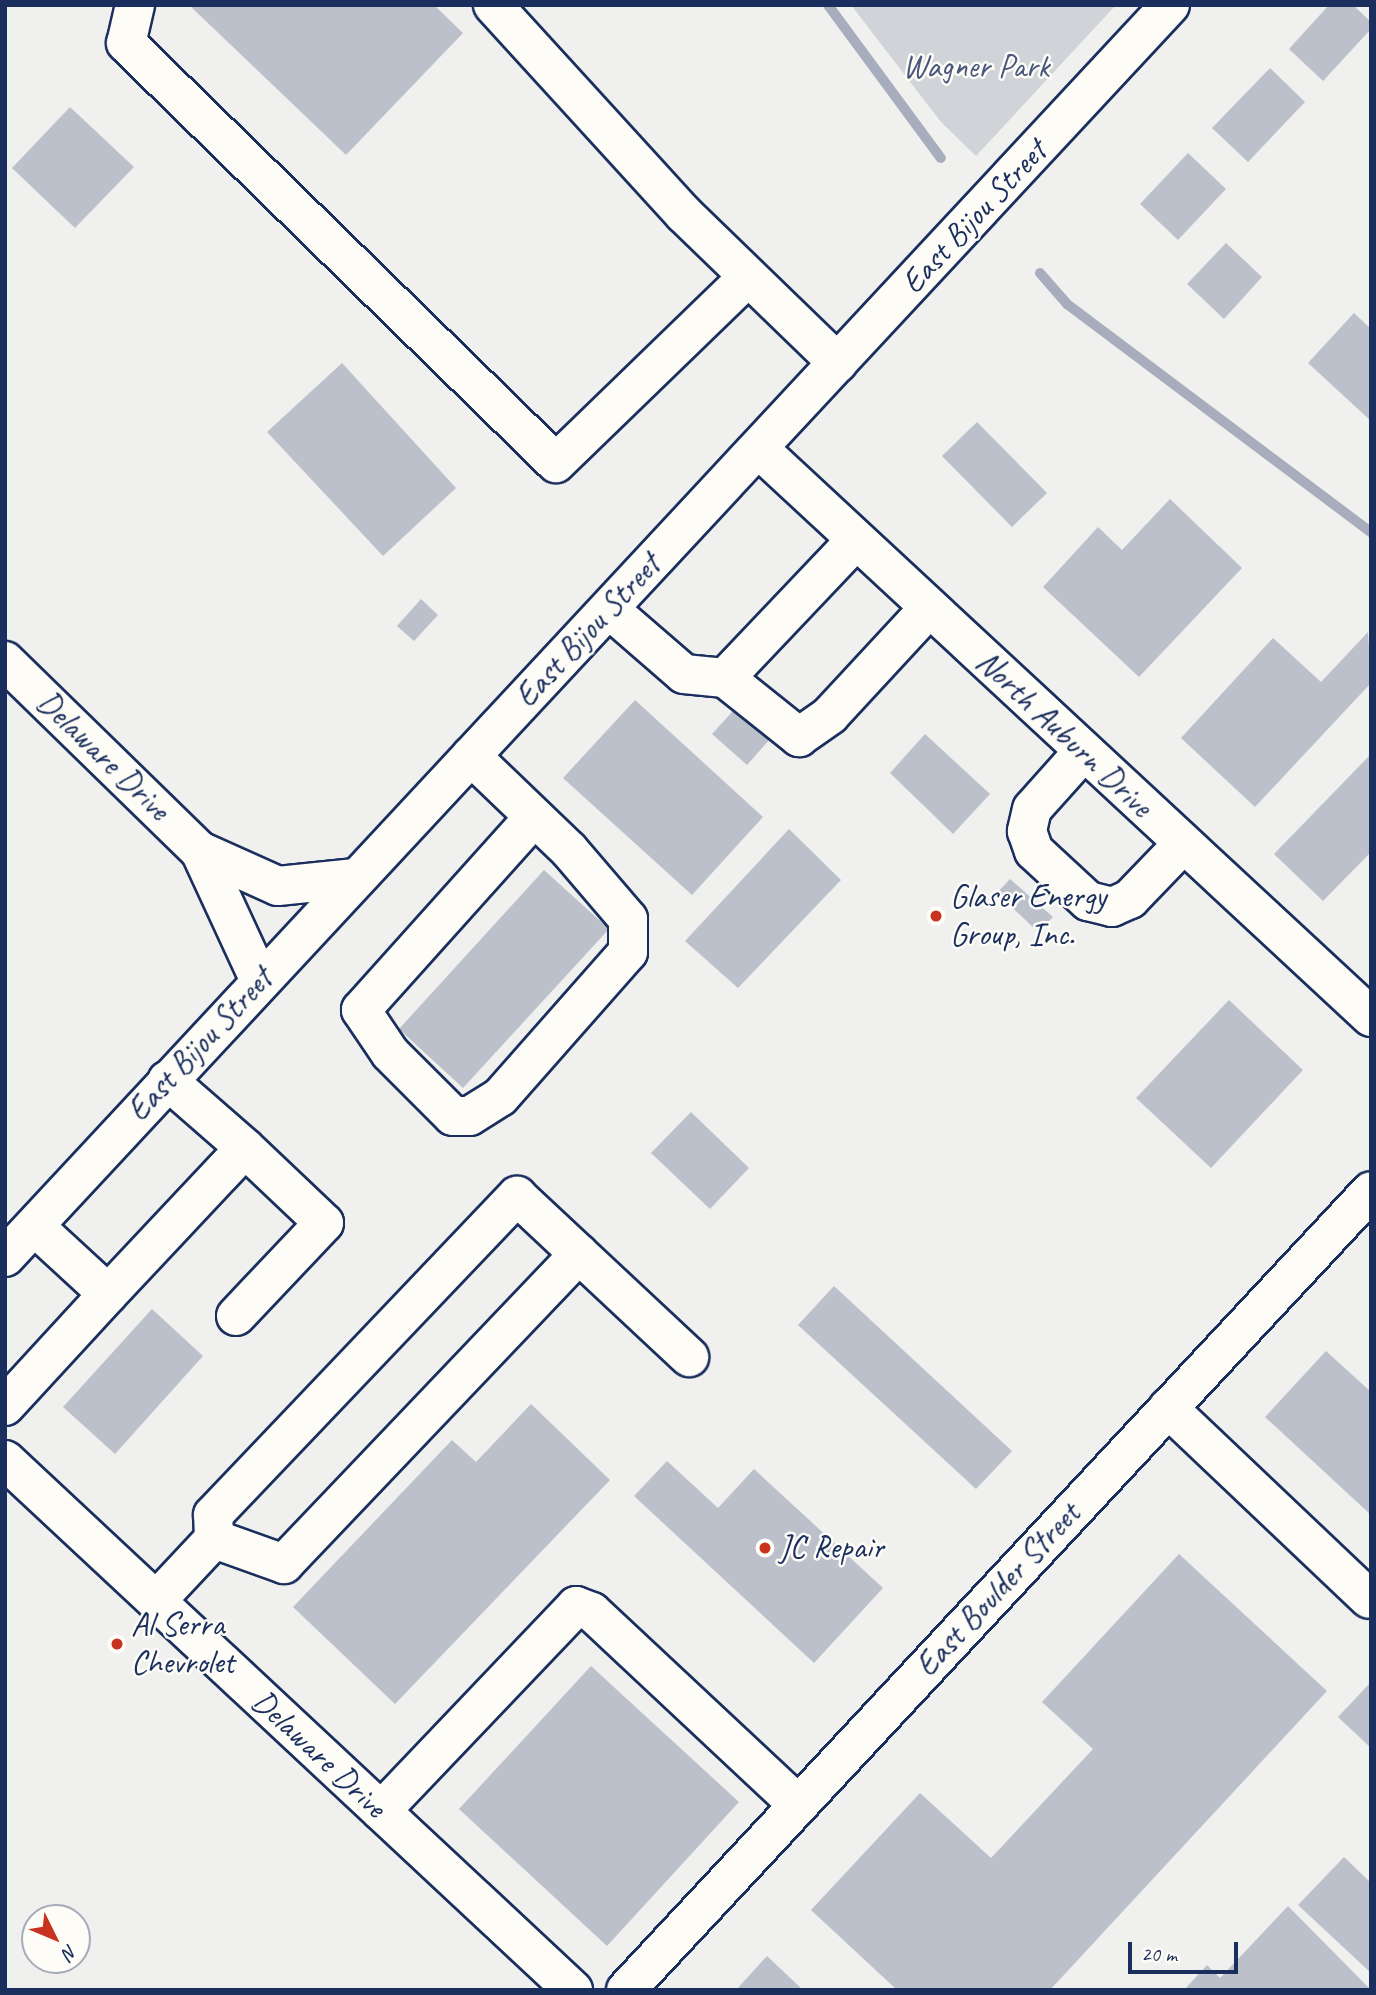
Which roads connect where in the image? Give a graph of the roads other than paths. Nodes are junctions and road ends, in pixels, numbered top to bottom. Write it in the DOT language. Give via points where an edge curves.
graph roads {
  1 [pos="135,5"];
  2 [pos="493,5"];
  3 [pos="1170,5"];
  4 [pos="747,278"];
  5 [pos="838,363"];
  6 [pos="759,449"];
  7 [pos="856,540"];
  8 [pos="929,608"];
  9 [pos="608,609"];
  10 [pos="5,662"];
  11 [pos="725,678"];
  12 [pos="1083,752"];
  13 [pos="471,756"];
  14 [pos="534,817"];
  15 [pos="1183,844"];
  16 [pos="200,851"];
  17 [pos="356,878"];
  18 [pos="260,981"];
  19 [pos="1371,1017"];
  20 [pos="167,1080"];
  21 [pos="245,1148"];
  22 [pos="1371,1191"];
  23 [pos="34,1226"];
  24 [pos="579,1254"];
  25 [pos="5,1257"];
  26 [pos="107,1294"];
  27 [pos="236,1316"];
  28 [pos="689,1357"];
  29 [pos="5,1406"];
  30 [pos="1168,1408"];
  31 [pos="5,1460"];
  32 [pos="214,1539"];
  33 [pos="1369,1599"];
  34 [pos="156,1601"];
  35 [pos="798,1805"];
  36 [pos="381,1811"];
  37 [pos="573,1990"];
  38 [pos="626,1990"];
  1 -- 4 [label="street" via="126,43 556,463"];
  2 -- 4 [label="street"];
  3 -- 5 [label="street, East Bijou Street"];
  4 -- 5 [label="street"];
  5 -- 6 [label="street, East Bijou Street"];
  6 -- 7 [label="street, North Auburn Drive"];
  6 -- 9 [label="street, East Bijou Street"];
  7 -- 8 [label="street, North Auburn Drive"];
  7 -- 11 [label="street"];
  8 -- 11 [label="street" via="831,715 799,737"];
  8 -- 12 [label="street, North Auburn Drive"];
  9 -- 11 [label="street" via="684,674"];
  9 -- 13 [label="street, East Bijou Street"];
  10 -- 16 [label="street, Delaware Drive"];
  12 -- 15 [label="street, North Auburn Drive"];
  12 -- 15 [label="street" via="1032,809 1027,831 1034,851 1088,901 1112,907 1130,899"];
  13 -- 14 [label="street"];
  13 -- 17 [label="street, East Bijou Street"];
  14 -- 14 [label="street" via="628,919 628,953 500,1097 469,1116 453,1116 390,1053 361,1010"];
  15 -- 19 [label="street, North Auburn Drive"];
  16 -- 17 [label="street, Delaware Drive" via="278,886"];
  16 -- 18 [label="street, Delaware Drive"];
  17 -- 18 [label="street, East Bijou Street"];
  18 -- 20 [label="street, East Bijou Street"];
  20 -- 21 [label="street"];
  20 -- 23 [label="street, East Bijou Street"];
  21 -- 26 [label="street"];
  21 -- 27 [label="street" via="324,1223"];
  22 -- 30 [label="street, East Boulder Street"];
  23 -- 25 [label="street, East Bijou Street"];
  23 -- 26 [label="street"];
  24 -- 28 [label="street"];
  24 -- 32 [label="street" via="284,1564"];
  24 -- 32 [label="street" via="517,1196 212,1515"];
  26 -- 29 [label="street"];
  30 -- 33 [label="street"];
  30 -- 35 [label="street, East Boulder Street"];
  31 -- 34 [label="street, Delaware Drive"];
  32 -- 34 [label="street"];
  34 -- 36 [label="street, Delaware Drive"];
  35 -- 36 [label="street" via="592,1612 576,1606"];
  35 -- 38 [label="street, East Boulder Street"];
  36 -- 37 [label="street, Delaware Drive"];
}
